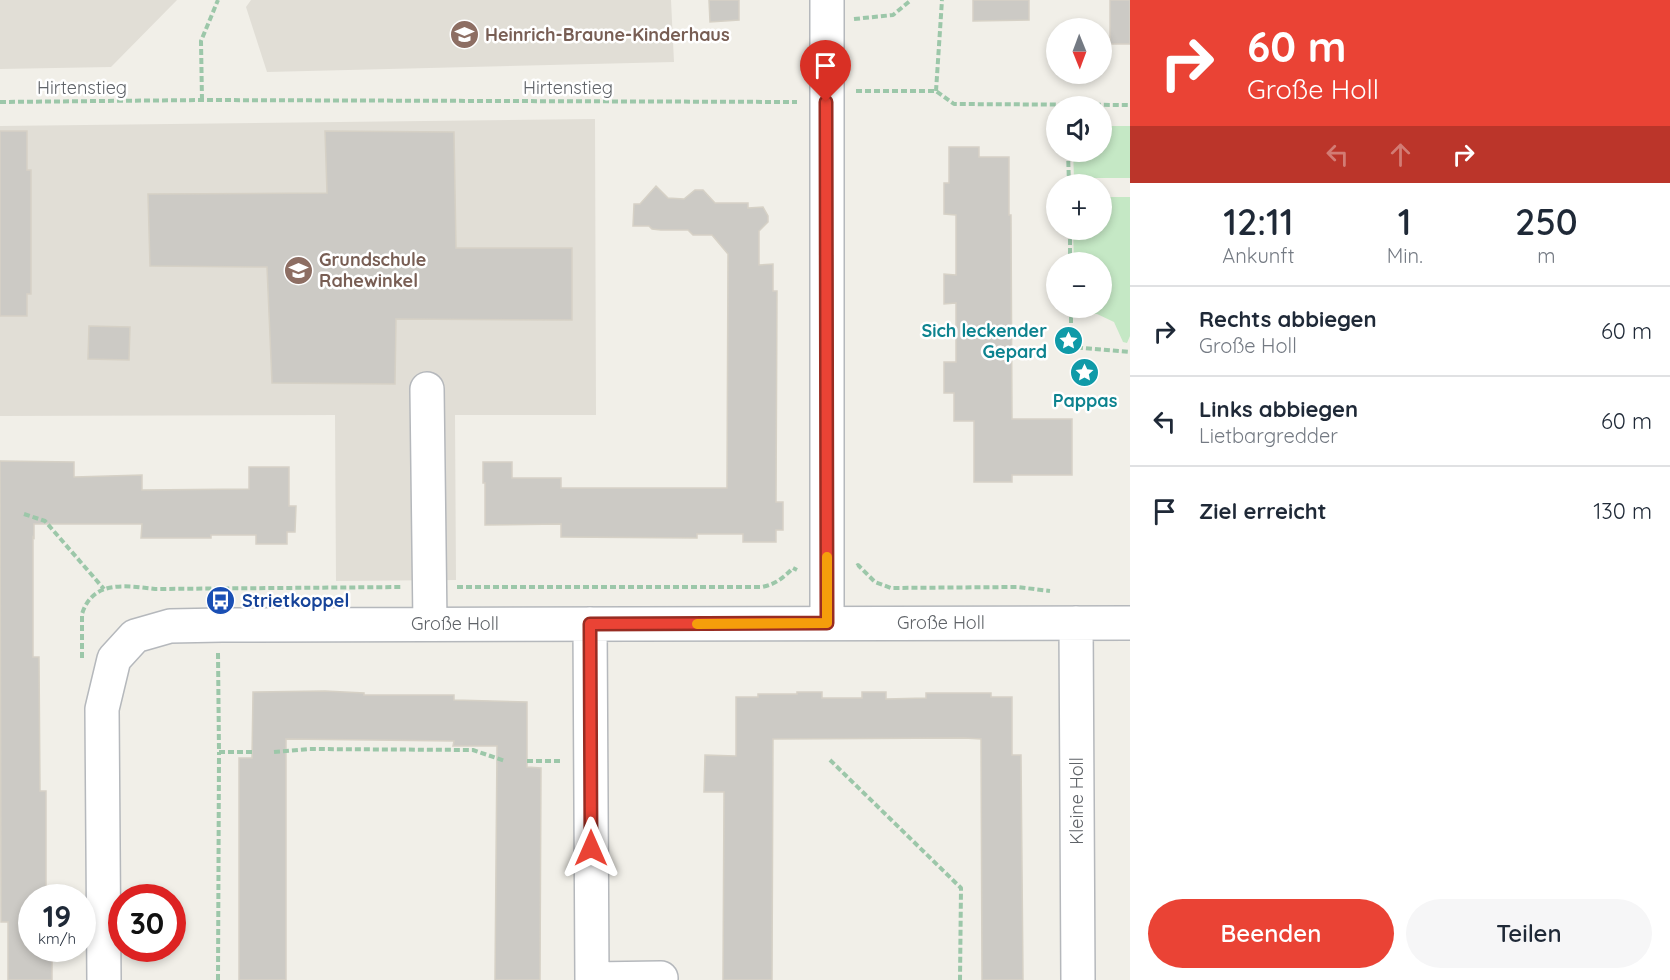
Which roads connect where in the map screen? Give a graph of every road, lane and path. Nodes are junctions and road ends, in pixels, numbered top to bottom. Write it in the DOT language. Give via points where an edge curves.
graph roads {
  1 [pos="218,0"];
  2 [pos="911,0"];
  3 [pos="942,0"];
  4 [pos="826,11"];
  5 [pos="936,91"];
  6 [pos="202,100"];
  7 [pos="0,102"];
  8 [pos="826,102"];
  9 [pos="1046,105"];
  10 [pos="1112,105"];
  11 [pos="1130,105"];
  12 [pos="1071,318"];
  13 [pos="1130,352"];
  14 [pos="427,389"];
  15 [pos="24,514"];
  16 [pos="852,567"];
  17 [pos="104,589"];
  18 [pos="1058,592"];
  19 [pos="827,623"];
  20 [pos="1076,623"];
  21 [pos="1130,623"];
  22 [pos="430,624"];
  23 [pos="590,624"];
  24 [pos="218,625"];
  25 [pos="219,752"];
  26 [pos="252,752"];
  27 [pos="274,752"];
  28 [pos="830,760"];
  29 [pos="505,761"];
  30 [pos="661,978"];
  31 [pos="592,979"];
  32 [pos="104,980"];
  33 [pos="218,980"];
  34 [pos="960,980"];
  35 [pos="1078,980"];
  1 -- 6 [label="path" via="201,41"];
  2 -- 4 [label="path" via="893,15"];
  3 -- 5 [label="path"];
  4 -- 8 [label="street"];
  5 -- 8 [label="path, Hirtenstieg" via="847,91"];
  5 -- 9 [label="path, Hirtenstieg" via="954,104"];
  6 -- 7 [label="path, Hirtenstieg"];
  6 -- 8 [label="path, Hirtenstieg"];
  8 -- 19 [label="street"];
  10 -- 11 [label="path, Hirtenstieg"];
  12 -- 13 [label="path" via="1071,347"];
  14 -- 22 [label="street"];
  15 -- 17 [label="path" via="45,521"];
  16 -- 18 [label="path" via="858,565 875,582 891,588 1017,587"];
  19 -- 20 [label="street, Große Holl"];
  19 -- 23 [label="street, Große Holl"];
  20 -- 21 [label="street, Große Holl"];
  20 -- 35 [label="street, Kleine Holl"];
  22 -- 23 [label="street, Große Holl"];
  22 -- 24 [label="street, Große Holl"];
  23 -- 31 [label="street"];
  24 -- 25 [label="path"];
  24 -- 32 [label="street, Große Holl" via="170,626 135,636 114,659 102,709"];
  25 -- 26 [label="path"];
  25 -- 33 [label="path"];
  27 -- 29 [label="path" via="473,750"];
  28 -- 34 [label="path" via="961,888"];
  30 -- 31 [label="street"];
}
